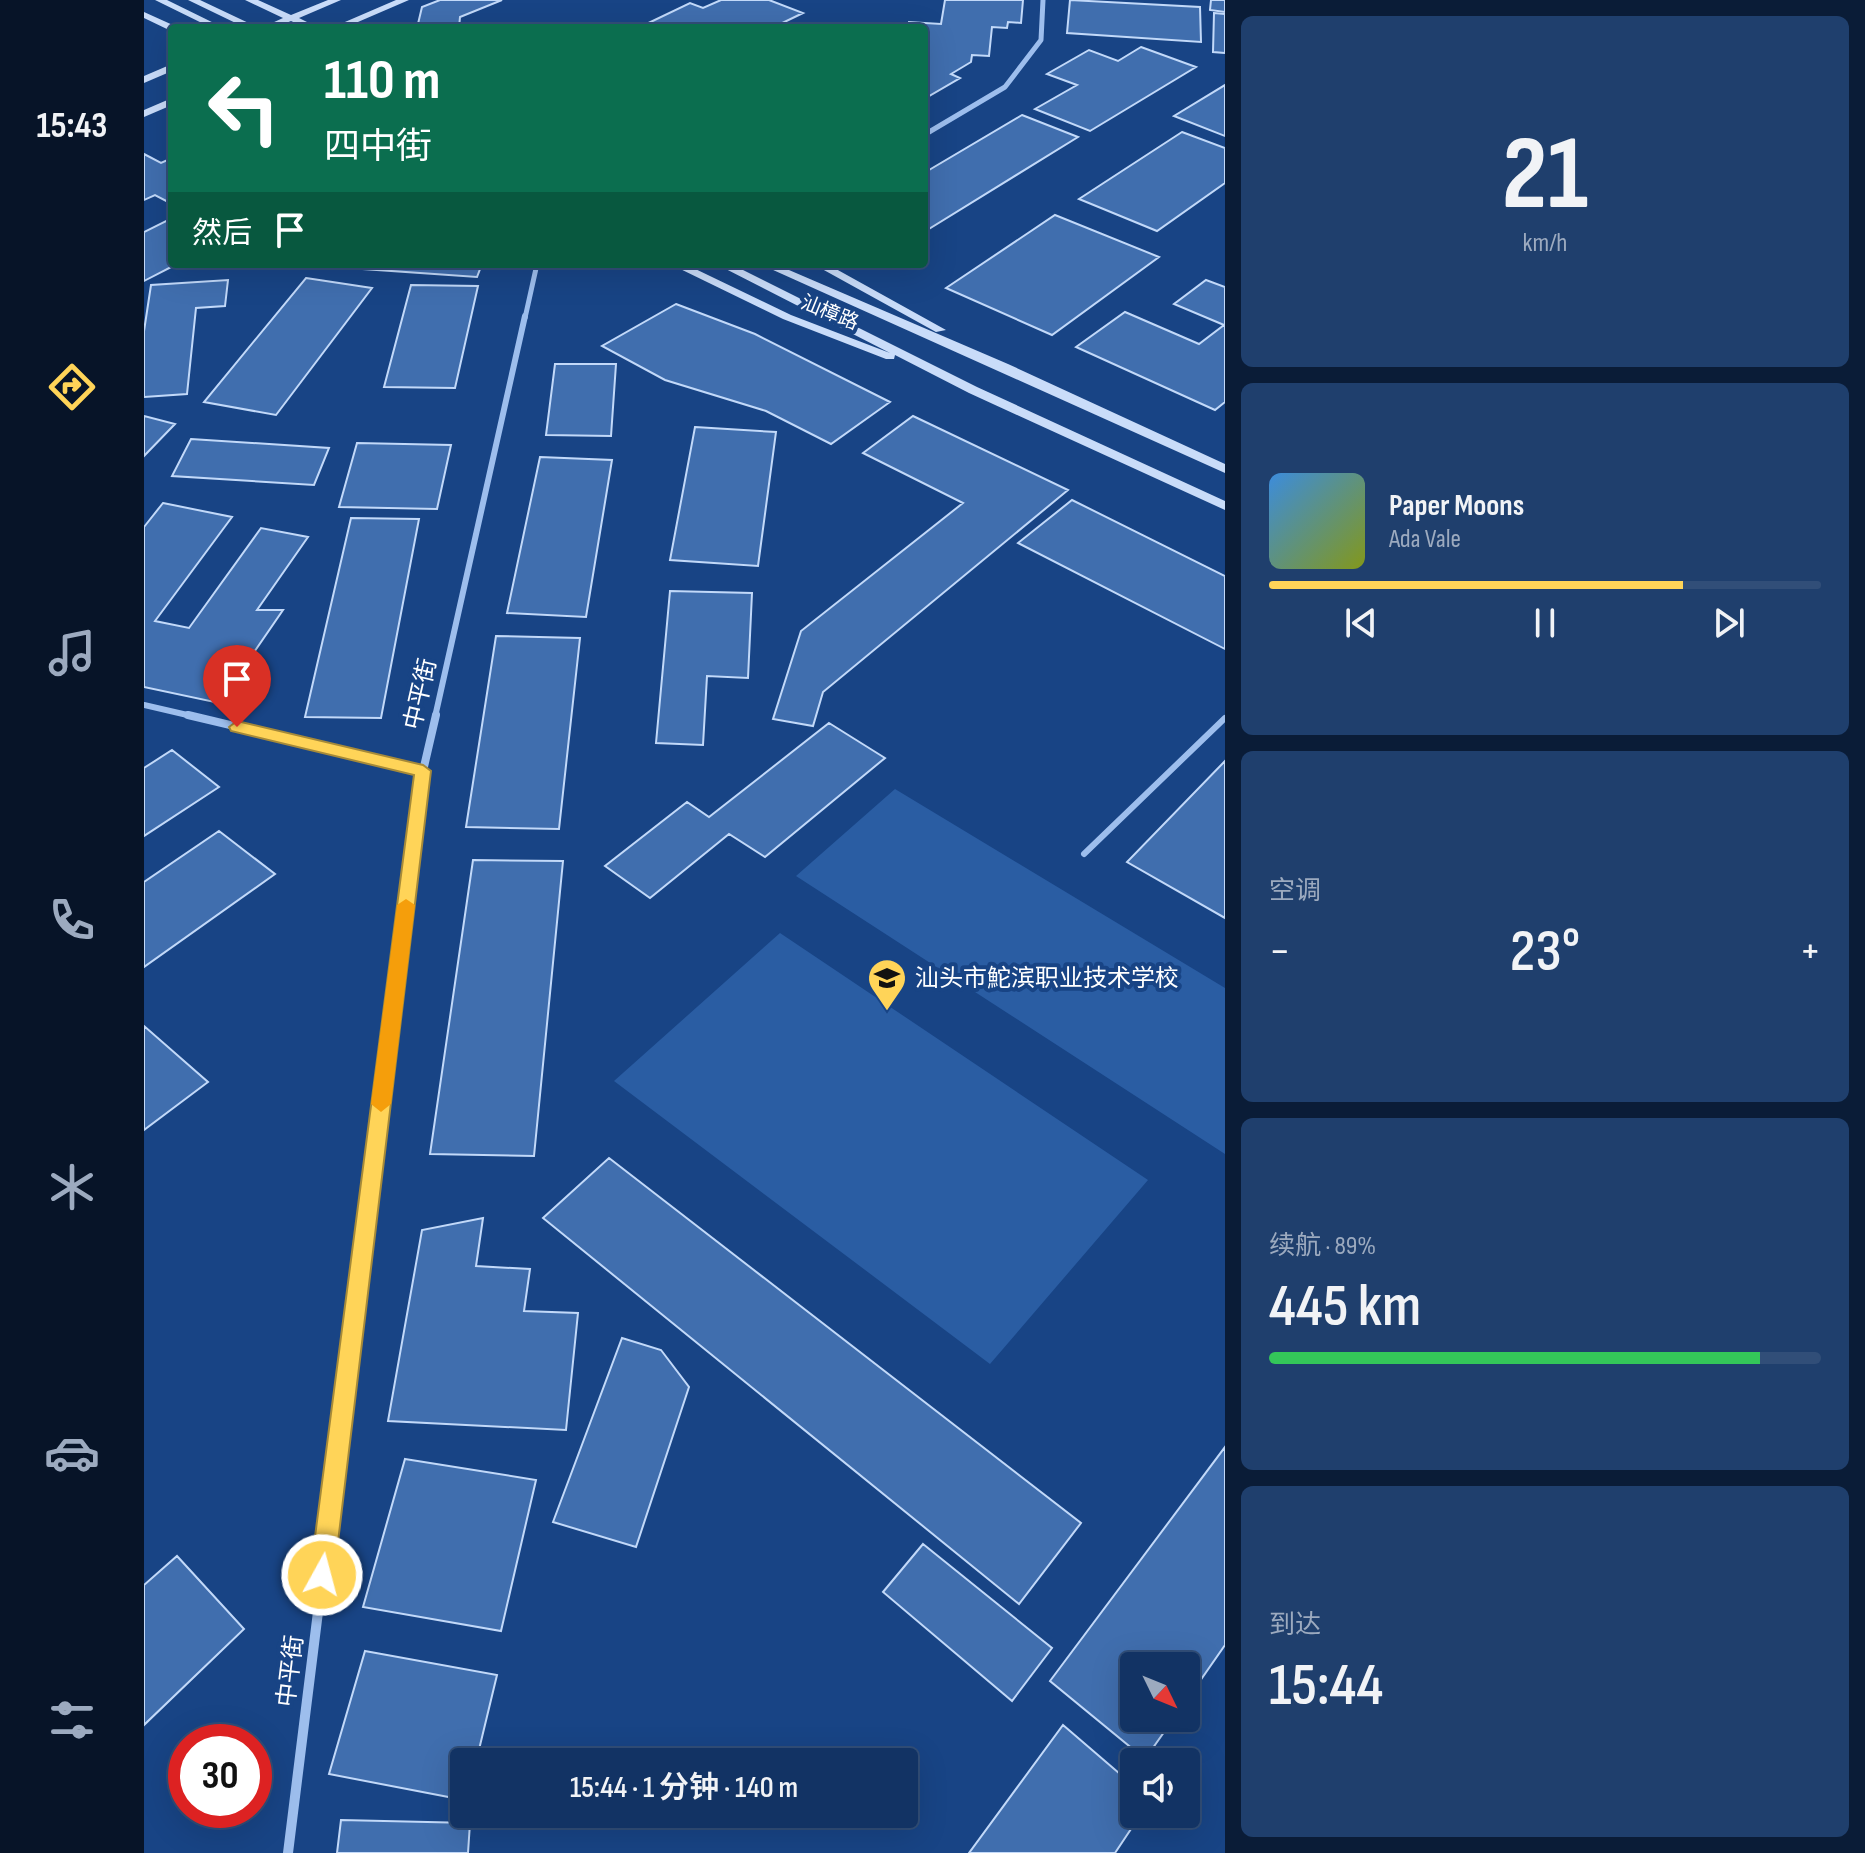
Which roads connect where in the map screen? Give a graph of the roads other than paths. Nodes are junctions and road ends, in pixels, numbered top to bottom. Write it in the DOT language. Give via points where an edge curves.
graph roads {
  1 [pos="160,0"];
  2 [pos="193,0"];
  3 [pos="250,0"];
  4 [pos="336,0"];
  5 [pos="404,0"];
  6 [pos="1043,0"];
  7 [pos="144,15"];
  8 [pos="291,18"];
  9 [pos="211,24"];
  10 [pos="245,24"];
  11 [pos="276,24"];
  12 [pos="305,24"];
  13 [pos="346,24"];
  14 [pos="168,26"];
  15 [pos="168,69"];
  16 [pos="144,80"];
  17 [pos="168,103"];
  18 [pos="144,114"];
  19 [pos="928,133"];
  20 [pos="536,268"];
  21 [pos="684,268"];
  22 [pos="730,268"];
  23 [pos="775,268"];
  24 [pos="826,268"];
  25 [pos="1004,367"];
  26 [pos="973,390"];
  27 [pos="1225,469"];
  28 [pos="1225,506"];
  29 [pos="144,705"];
  30 [pos="1225,718"];
  31 [pos="423,771"];
  32 [pos="1084,854"];
  33 [pos="288,1853"];
  1 -- 9 [label="street"];
  2 -- 10 [label="street"];
  3 -- 8 [label="street"];
  4 -- 8 [label="street"];
  5 -- 13 [label="street"];
  6 -- 19 [label="street" via="1041,40 1005,87"];
  7 -- 14 [label="street"];
  8 -- 11 [label="street"];
  8 -- 12 [label="street"];
  15 -- 16 [label="street"];
  17 -- 18 [label="street"];
  20 -- 31 [label="street, 中平街"];
  21 -- 26 [label="street, 汕樟路" via="787,317"];
  22 -- 26 [label="street, 汕樟路"];
  23 -- 25 [label="street, 汕樟路"];
  24 -- 25 [label="street, 汕樟路"];
  25 -- 27 [label="street, 汕樟路"];
  26 -- 28 [label="street, 汕樟路"];
  29 -- 31 [label="street"];
  30 -- 32 [label="lane"];
  31 -- 33 [label="street, 中平街"];
}
